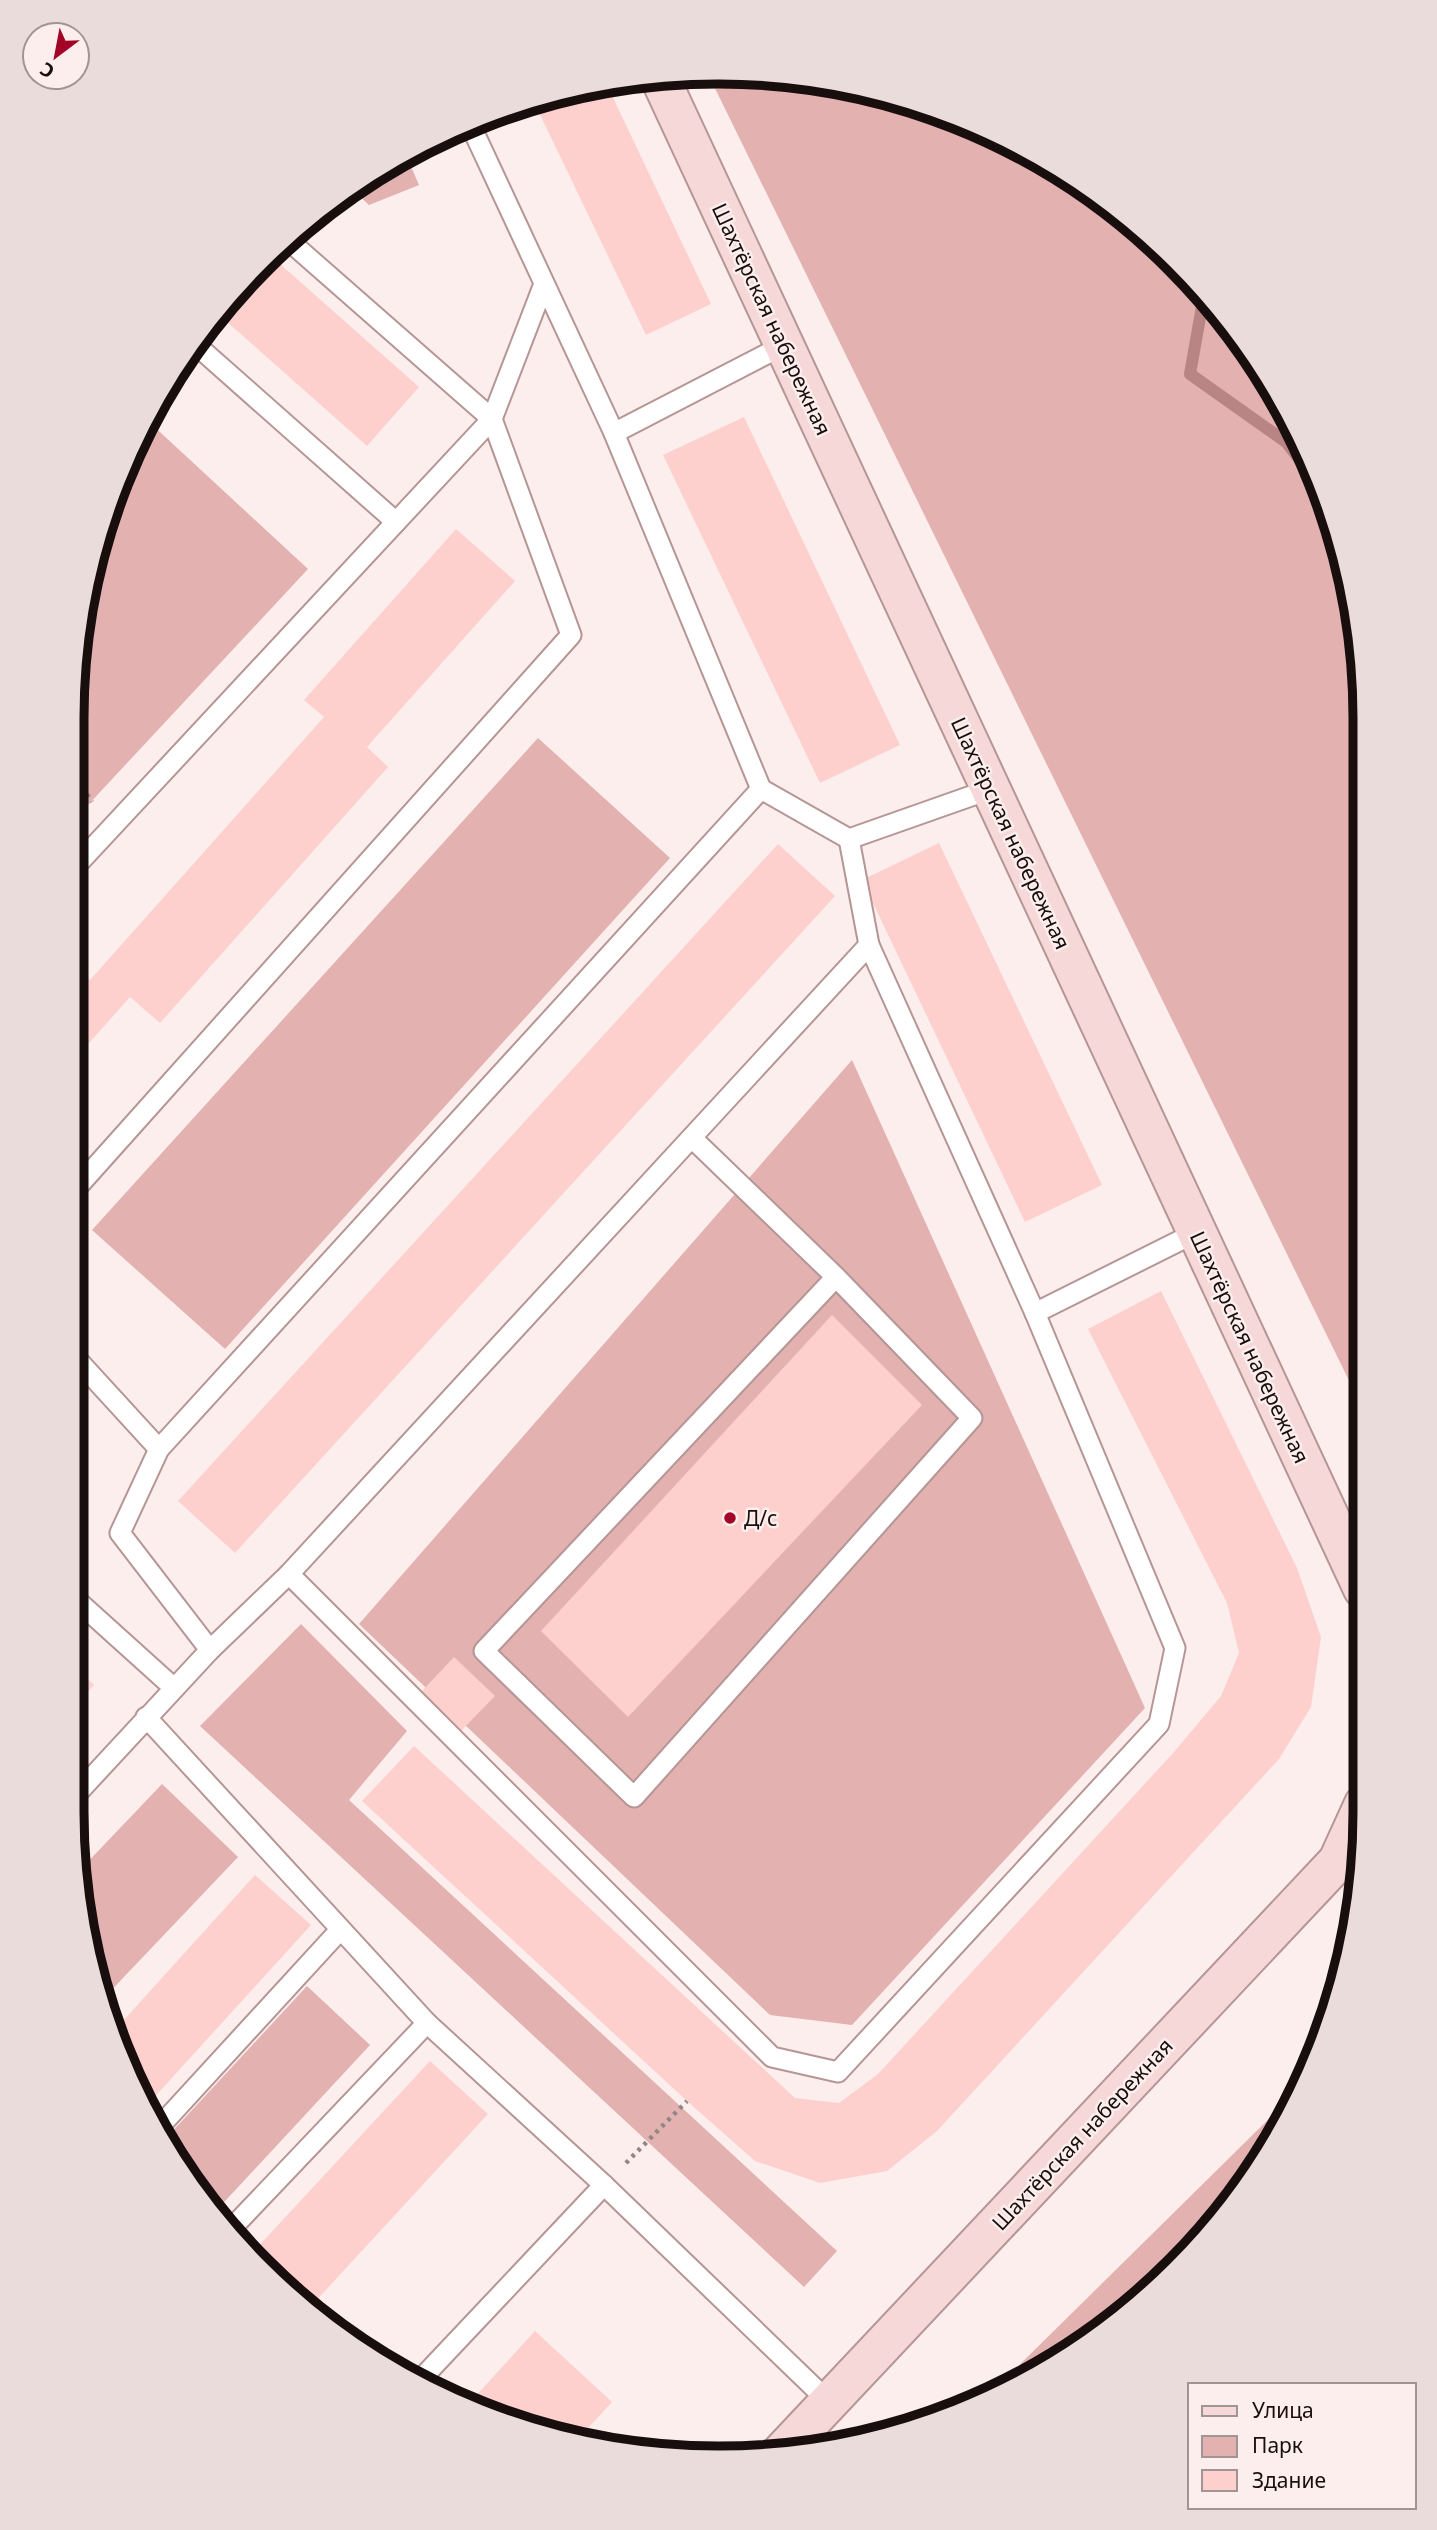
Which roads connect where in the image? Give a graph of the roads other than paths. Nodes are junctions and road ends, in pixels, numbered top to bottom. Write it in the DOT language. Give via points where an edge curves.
graph roads {
  1 [pos="664,86"];
  2 [pos="474,133"];
  3 [pos="295,246"];
  4 [pos="544,284"];
  5 [pos="784,345"];
  6 [pos="202,350"];
  7 [pos="492,419"];
  8 [pos="614,433"];
  9 [pos="396,522"];
  10 [pos="761,789"];
  11 [pos="990,789"];
  12 [pos="849,839"];
  13 [pos="84,857"];
  14 [pos="869,946"];
  15 [pos="692,1138"];
  16 [pos="84,1180"];
  17 [pos="1197,1232"];
  18 [pos="836,1277"];
  19 [pos="1035,1313"];
  20 [pos="84,1367"];
  21 [pos="159,1449"];
  22 [pos="1353,1567"];
  23 [pos="289,1574"];
  24 [pos="84,1607"];
  25 [pos="210,1650"];
  26 [pos="174,1688"];
  27 [pos="146,1717"];
  28 [pos="84,1786"];
  29 [pos="1353,1829"];
  30 [pos="340,1930"];
  31 [pos="427,2023"];
  32 [pos="165,2121"];
  33 [pos="604,2185"];
  34 [pos="236,2224"];
  35 [pos="426,2374"];
  36 [pos="829,2402"];
  37 [pos="791,2442"];
  1 -- 5 [label="street, Шахтёрская набережная"];
  2 -- 4 [label="lane"];
  3 -- 7 [label="lane"];
  4 -- 7 [label="lane"];
  4 -- 8 [label="lane"];
  5 -- 8 [label="lane"];
  5 -- 11 [label="street, Шахтёрская набережная"];
  6 -- 9 [label="lane"];
  7 -- 9 [label="lane"];
  7 -- 16 [label="lane" via="571,635"];
  8 -- 10 [label="lane"];
  9 -- 13 [label="lane"];
  10 -- 12 [label="lane"];
  10 -- 21 [label="lane"];
  11 -- 12 [label="lane"];
  11 -- 17 [label="street, Шахтёрская набережная"];
  12 -- 14 [label="lane"];
  14 -- 15 [label="lane"];
  14 -- 19 [label="lane"];
  15 -- 18 [label="lane"];
  15 -- 23 [label="lane"];
  17 -- 19 [label="lane"];
  17 -- 22 [label="street, Шахтёрская набережная"];
  18 -- 18 [label="lane" via="972,1418 634,1797 484,1651"];
  19 -- 23 [label="lane" via="1175,1648 1159,1724 838,2072 772,2057"];
  20 -- 21 [label="lane"];
  21 -- 25 [label="lane" via="120,1533"];
  23 -- 25 [label="lane"];
  24 -- 26 [label="lane"];
  25 -- 26 [label="lane"];
  26 -- 27 [label="lane"];
  27 -- 28 [label="lane"];
  27 -- 30 [label="lane"];
  29 -- 36 [label="street, Шахтёрская набережная" via="1338,1861"];
  30 -- 31 [label="lane"];
  30 -- 32 [label="lane"];
  31 -- 33 [label="lane"];
  31 -- 34 [label="lane"];
  33 -- 35 [label="lane"];
  33 -- 36 [label="lane"];
  36 -- 37 [label="street, Шахтёрская набережная"];
}
